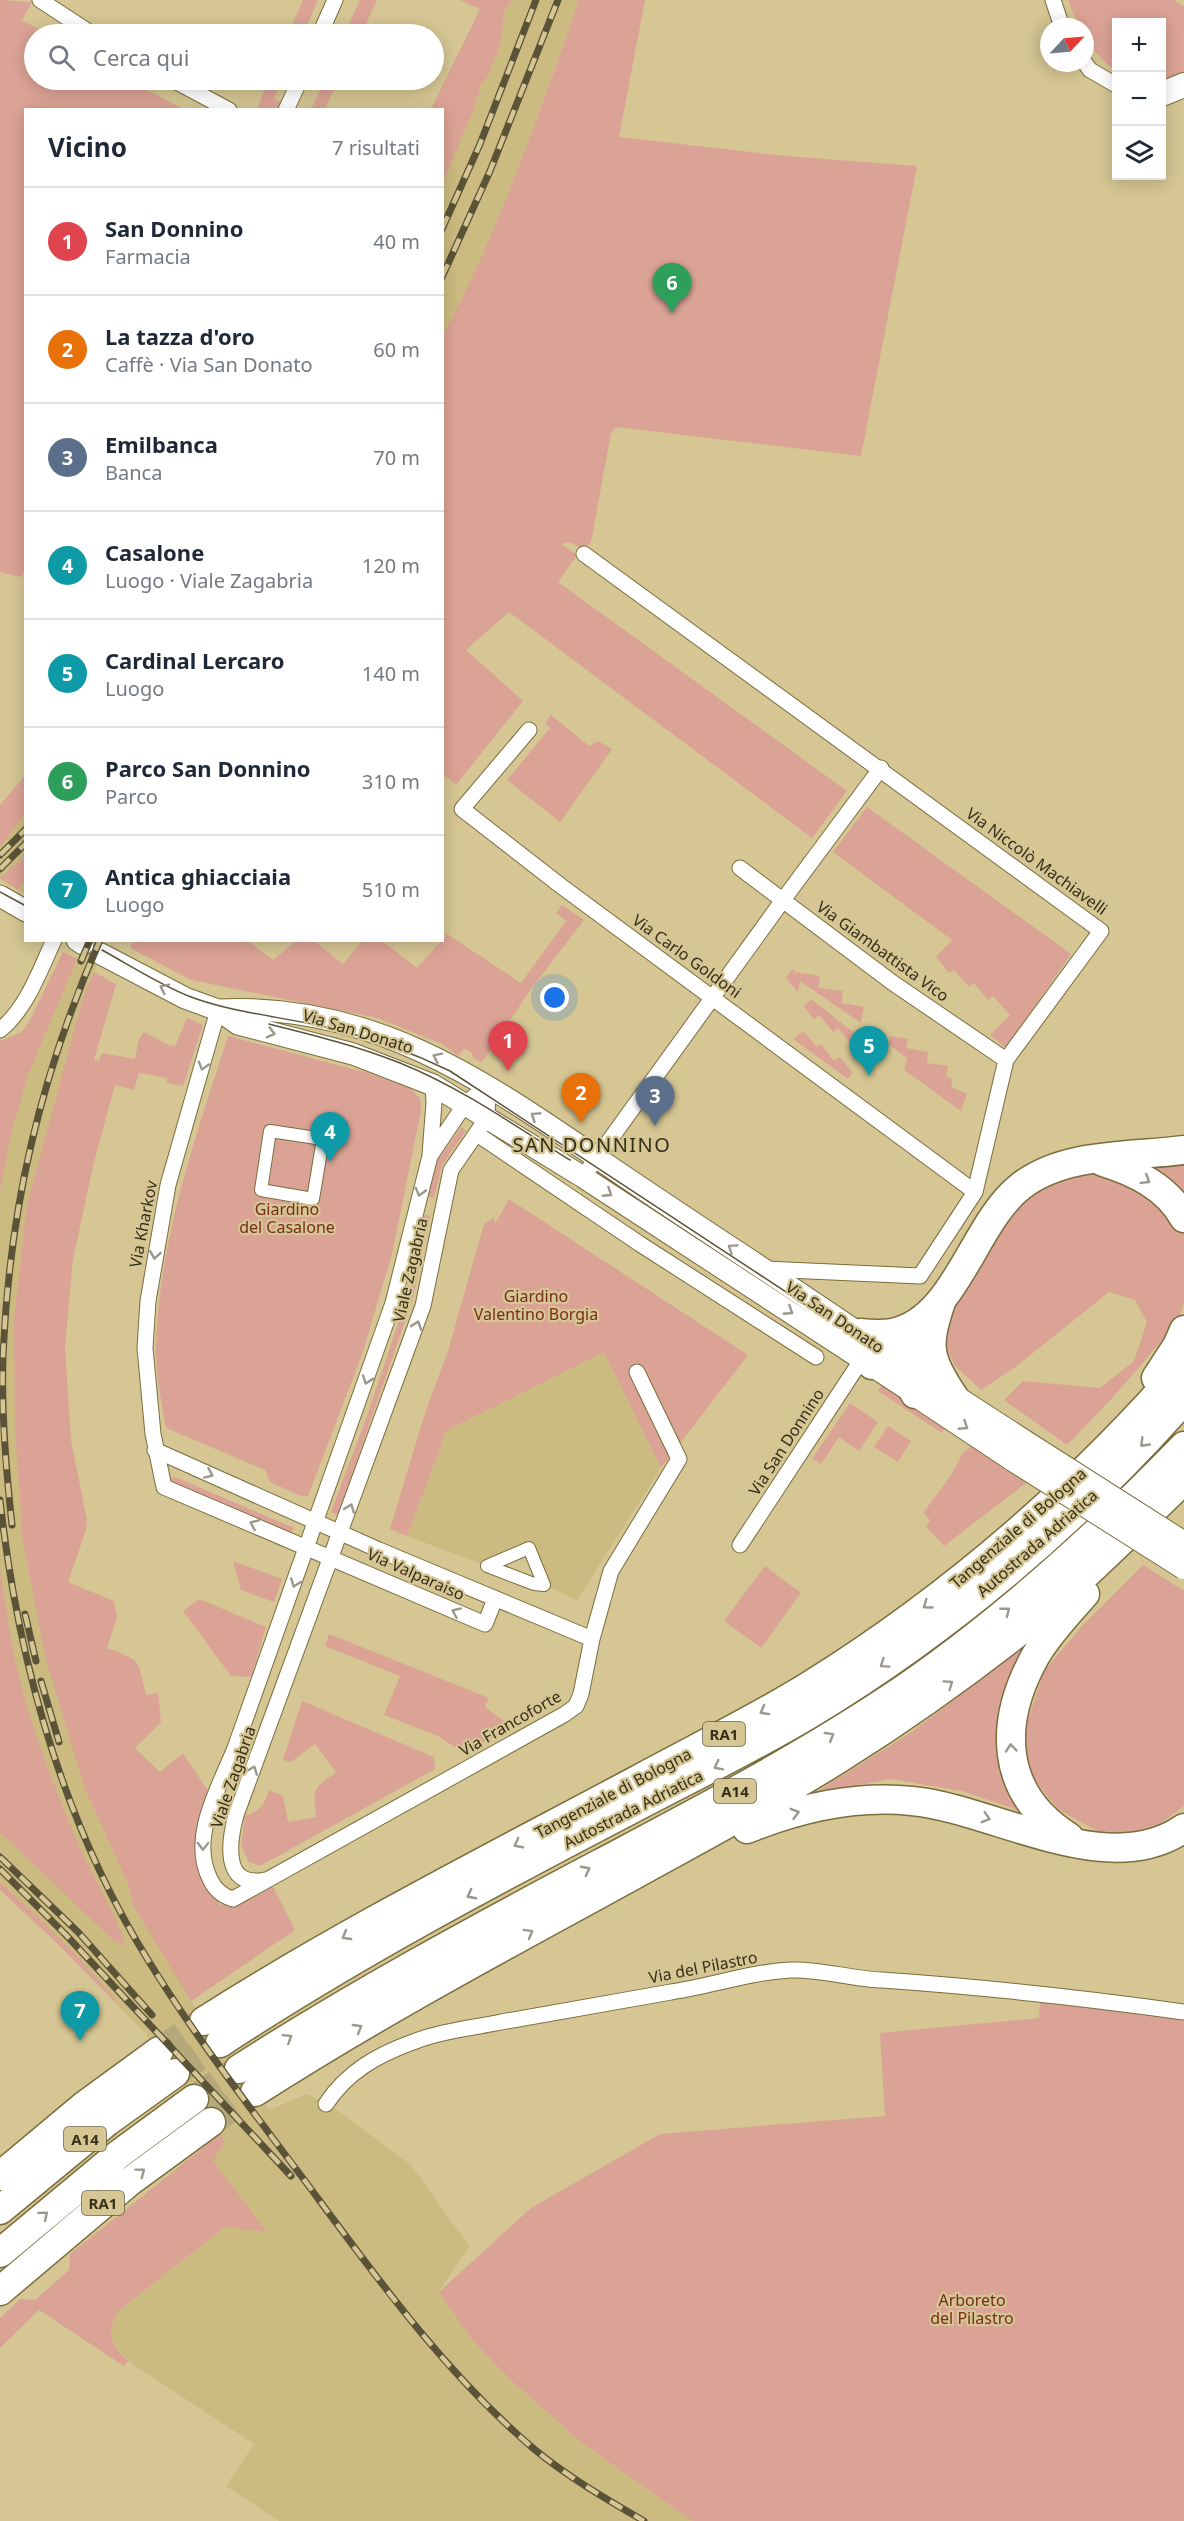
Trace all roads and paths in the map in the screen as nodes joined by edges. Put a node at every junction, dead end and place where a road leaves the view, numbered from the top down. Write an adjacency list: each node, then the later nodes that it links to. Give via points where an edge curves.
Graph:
1 (40, 0): 5 (street)
2 (335, 0): 6 (street)
3 (1053, 0): 4 (street)
4 (1059, 18)
5 (77, 24)
6 (324, 24)
7 (1093, 72): 8 (street)
8 (1112, 83)
9 (1184, 85): 12 (main road)
10 (192, 90): 15 (street)
11 (295, 90): 16 (street)
12 (1166, 92)
13 (1166, 94): 14 (main road)
14 (1184, 96)
15 (225, 108)
16 (287, 108)
17 (584, 554): 19 (street, Via Niccolò Machiavelli)
18 (529, 730): 26 (street, Via Carlo Goldoni, via 462,809)
19 (881, 768): 22 (street); 29 (street, Via Niccolò Machiavelli, via 1101,931)
20 (740, 868): 22 (street, Via Giambattista Vico)
21 (0, 896): 23 (main road)
22 (783, 900): 26 (street); 29 (street, Via Giambattista Vico)
23 (24, 910)
24 (53, 942): 28 (street, via 21,1007)
25 (87, 946): 27 (main road, Via San Donato, one-way to 25, via 185,998)
26 (713, 998): 37 (street); 40 (street, Via Carlo Goldoni)
27 (218, 1010): 30 (main road, Via San Donato, one-way to 30, via 238,1024 353,1054); 31 (main road, Via San Donato, one-way to 27, via 422,1050 354,1026 297,1012); 54 (street, Via Kharkov, one-way to 54, via 168,1185 148,1301 145,1348)
28 (0, 1030)
29 (1006, 1060): 40 (street, Via Niccolò Machiavelli)
30 (433, 1085): 32 (main road, Via San Donato); 36 (street, Viale Zagabria)
31 (488, 1085): 32 (street); 33 (street); 37 (main road, Via San Donato, one-way to 31)
32 (465, 1104): 33 (main road, Via San Donato); 36 (street, Viale Zagabria)
33 (482, 1126): 39 (main road, Via San Donato); 46 (street, Via San Donato, via 640,1244); 59 (street, Viale Zagabria, one-way to 33, via 423,1306 451,1170)
34 (323, 1139): 34 (street, via 270,1131 261,1190 313,1199)
35 (1184, 1150): 38 (highway)
36 (430, 1156): 58 (street, Viale Zagabria, one-way to 58, via 393,1304)
37 (597, 1158): 39 (street); 42 (main road, Via San Donato, one-way to 37)
38 (1095, 1160): 41 (highway, one-way to 41, via 1144,1178 1168,1196); 43 (highway, via 1054,1168 1014,1192)
39 (583, 1177): 45 (main road, Via San Donato, one-way to 45)
40 (975, 1192): 42 (street, Via Niccolò Machiavelli, via 920,1276)
41 (1184, 1218)
42 (761, 1268): 45 (main road, Via San Donato)
43 (925, 1326): 45 (highway, via 891,1333); 47 (highway, via 922,1350); 51 (highway, via 933,1361)
44 (1184, 1330): 57 (highway, via 1154,1381)
45 (865, 1352): 47 (highway); 50 (main road, Via San Donato); 61 (street, Via San Donnino)
46 (816, 1357)
47 (902, 1363): 50 (highway); 51 (main road, Via San Donato)
48 (1184, 1365): 57 (highway, Tangenziale di Bologna / RA1, via 1100,1456)
49 (637, 1372): 66 (street, Via Francoforte, via 679,1460 611,1571)
50 (915, 1394): 55 (main road, Via San Donato, one-way to 55)
51 (954, 1397): 55 (main road, Via San Donato)
52 (1184, 1400): 72 (highway, Autostrada Adriatica / A14, one-way to 72, via 1072,1516 927,1635 810,1714 386,1941 284,2001)
53 (1184, 1446): 74 (highway, Autostrada Adriatica / A14, one-way to 53, via 411,1964 746,1785 890,1698 1022,1599 1126,1505)
54 (155, 1450): 58 (street, one-way to 58); 62 (street, Via Kharkov, one-way to 54, via 164,1487)
55 (1019, 1450): 60 (main road, Via San Donato, bridge); 64 (main road, Via San Donato, bridge)
56 (1184, 1481): 68 (highway, one-way to 56, via 1041,1815 1019,1782 1010,1746 1016,1703 1025,1677 1048,1638); 70 (highway, one-way to 56, via 823,1768 961,1676 1084,1576)
57 (1037, 1514): 72 (highway, Tangenziale di Bologna / RA1, one-way to 72, via 951,1587 806,1688 386,1913)
58 (317, 1522): 59 (street, Via Valparaiso); 62 (street, Viale Zagabria)
59 (341, 1533): 63 (street, Viale Zagabria); 65 (street, Via Valparaiso)
60 (1184, 1544)
61 (740, 1545)
62 (307, 1547): 63 (street, Via Valparaiso); 69 (street, Viale Zagabria, one-way to 69, via 202,1838 207,1873 223,1896 233,1899)
63 (332, 1557): 65 (street, Via Valparaiso, one-way to 63, via 484,1624); 69 (street, Viale Zagabria, one-way to 63, via 255,1882 237,1874 230,1856 230,1837)
64 (1184, 1568)
65 (495, 1599): 66 (street, Via Valparaiso)
66 (592, 1638): 69 (street, Via Francoforte, via 576,1706)
67 (1184, 1828): 68 (highway, via 1161,1842 1139,1848 1098,1848)
68 (1078, 1843): 70 (highway, one-way to 68, via 764,1822 821,1806 862,1800 936,1805)
69 (267, 1879)
70 (623, 1881): 75 (highway, one-way to 70, via 422,1991)
71 (1184, 2012): 77 (street, Via del Pilastro, via 1064,1996 793,1970 744,1975 690,1989 414,2041 355,2071)
72 (212, 2032)
73 (161, 2061): 79 (highway, via 85,2096); 80 (highway, via 85,2105); 81 (highway, A14, via 108,2121)
74 (239, 2069)
75 (255, 2092)
76 (194, 2099): 83 (highway, A14, one-way to 76, via 110,2160)
77 (326, 2104)
78 (211, 2122): 82 (highway, RA1, one-way to 78)
79 (0, 2156)
80 (0, 2176)
81 (0, 2210)
82 (91, 2213): 84 (highway, RA1); 85 (highway)
83 (0, 2253)
84 (0, 2291)
85 (0, 2303)

